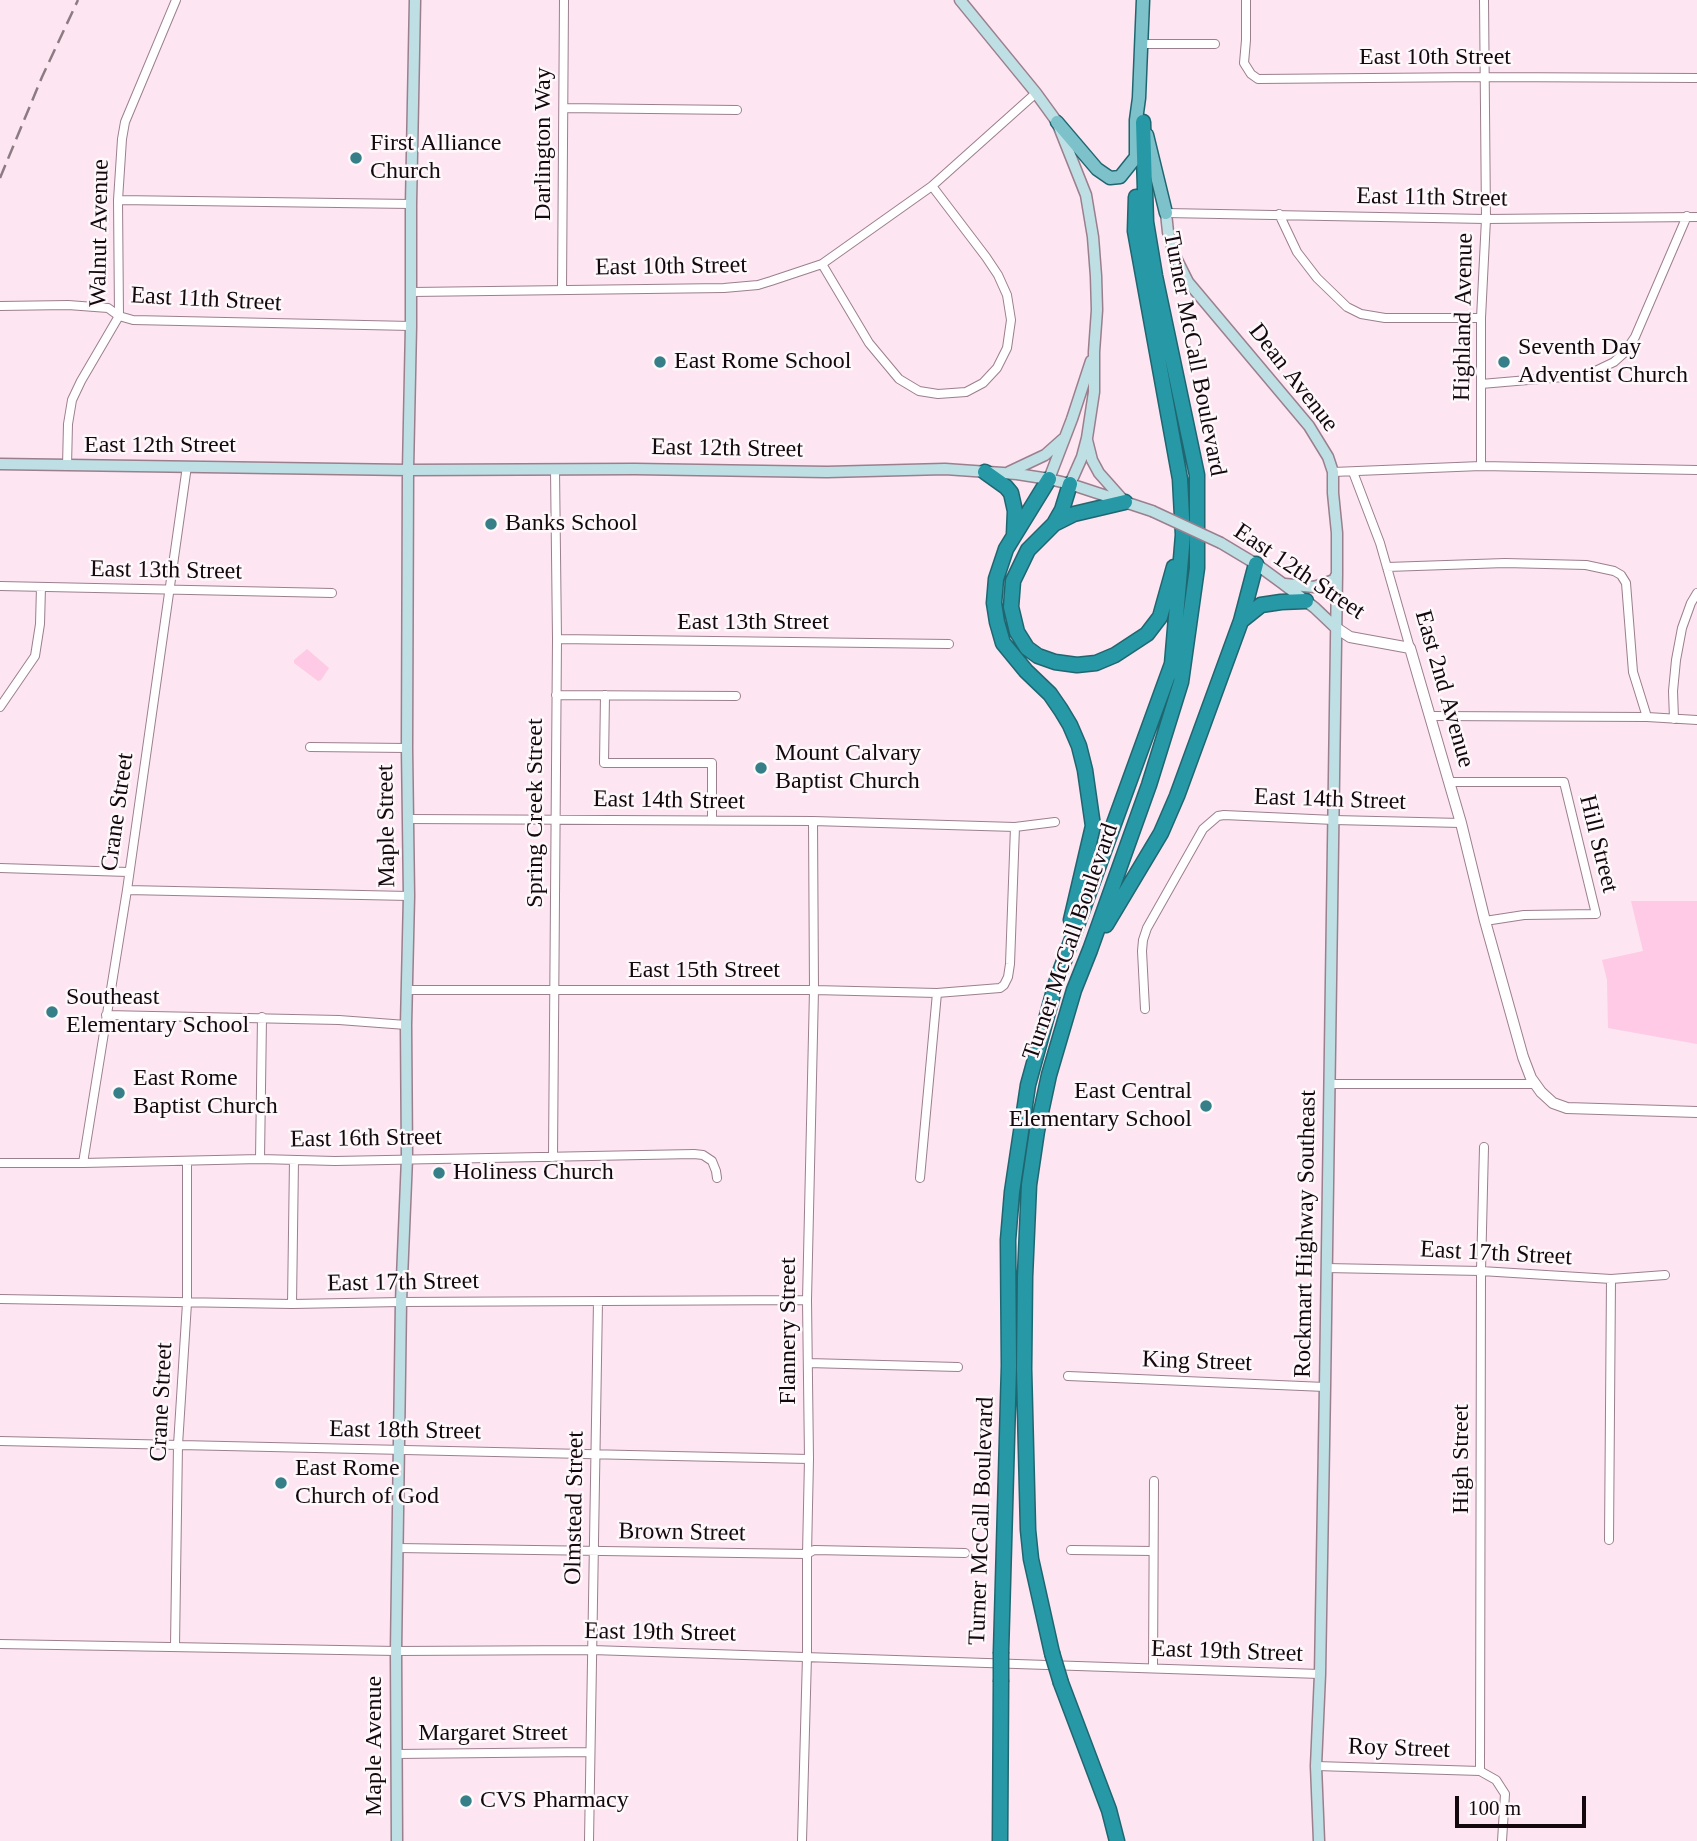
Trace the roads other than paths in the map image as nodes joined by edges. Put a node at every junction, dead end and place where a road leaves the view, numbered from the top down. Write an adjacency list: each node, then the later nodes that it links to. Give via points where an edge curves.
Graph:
1 (176, 0): 20 (street, Walnut Avenue, via 125,122)
2 (415, 0): 21 (main road, Maple Street)
3 (564, 0): 14 (street, Darlington Way)
4 (960, 0): 12 (main road)
5 (1143, 0): 8 (main road, Turner McCall Boulevard)
6 (1246, 0): 10 (street, East 10th Street, via 1244,63 1258,79)
7 (1484, 0): 10 (street, Highland Avenue)
8 (1142, 44): 9 (street); 13 (main road, Turner McCall Boulevard)
9 (1215, 44)
10 (1483, 77): 11 (street, East 10th Street); 26 (street, Highland Avenue)
11 (1697, 78)
12 (1036, 93): 16 (main road); 19 (street, East 10th Street)
13 (1139, 98): 17 (main road, Turner McCall Boulevard); 18 (main road, Turner McCall Boulevard)
14 (564, 108): 15 (street); 28 (street, Darlington Way)
15 (737, 110)
16 (1057, 122): 18 (main road, via 1110,178 1120,177); 34 (main road, via 1086,195 1093,237)
17 (1143, 122): 22 (main road); 94 (highway, Turner McCall Boulevard, via 1146,222 1197,475 1197,568 1181,682)
18 (1136, 157): 53 (highway, Turner McCall Boulevard, via 1135,231 1180,479)
19 (932, 186): 27 (street, East 10th Street); 27 (street, via 986,257 1007,295 1012,320 1007,348 983,383 966,392 938,394 919,391 899,379 869,343)
20 (118, 200): 21 (street); 31 (street, Walnut Avenue)
21 (411, 204): 29 (main road, Maple Street)
22 (1166, 213): 23 (street, East 11th Street); 46 (main road, Dean Avenue, via 1171,243 1188,282 1309,426)
23 (1279, 214): 26 (street, East 11th Street); 32 (street, via 1297,251 1347,307 1385,318)
24 (1687, 216): 25 (street, East 11th Street); 26 (street, East 11th Street); 35 (street, via 1624,354 1587,375)
25 (1697, 217)
26 (1486, 219): 32 (street, Highland Avenue)
27 (822, 264): 28 (street, East 10th Street, via 758,285)
28 (562, 289): 29 (street, East 10th Street)
29 (412, 292): 33 (main road, Maple Street)
30 (0, 306): 31 (street, East 11th Street, via 108,308)
31 (119, 316): 33 (street, East 11th Street); 39 (street, Walnut Avenue, via 72,400)
32 (1481, 318): 35 (street, Highland Avenue)
33 (411, 327): 43 (main road, Maple Street)
34 (1094, 352): 36 (main road); 37 (main road)
35 (1481, 384): 41 (street, Highland Avenue)
36 (1065, 437): 48 (main road, via 1045,455); 49 (main road)
37 (1087, 438): 50 (main road); 51 (main road, via 1098,473)
38 (0, 464): 39 (main road, East 12th Street)
39 (67, 466): 40 (main road, East 12th Street)
40 (187, 466): 43 (main road, East 12th Street); 61 (street, Crane Street)
41 (1481, 466): 44 (street); 47 (street)
42 (555, 469): 43 (main road, East 12th Street); 45 (main road, East 12th Street); 67 (street, Spring Creek Street)
43 (408, 470): 79 (main road, Maple Street)
44 (1697, 470)
45 (985, 472): 48 (main road, East 12th Street); 54 (highway, via 1011,494)
46 (1333, 472): 47 (street); 57 (main road, Dean Avenue)
47 (1353, 472): 56 (street, East 2nd Avenue)
48 (1007, 473): 49 (main road, East 12th Street)
49 (1049, 480): 50 (main road, East 12th Street); 54 (highway)
50 (1070, 484): 51 (main road, East 12th Street); 52 (highway)
51 (1125, 502): 52 (highway, via 1074,514); 55 (main road, East 12th Street, bridge, via 1221,543)
52 (1054, 524): 53 (highway, via 1028,550 1013,581 1011,607 1027,648 1055,662 1077,665 1115,655 1147,634 1160,617)
53 (1183, 535): 95 (highway, Turner McCall Boulevard, via 1172,664)
54 (1013, 538): 95 (highway, via 996,579 999,632 1070,725 1085,770 1093,826)
55 (1256, 565): 58 (main road, East 12th Street); 65 (highway)
56 (1387, 567): 69 (street, East 2nd Avenue); 75 (street, via 1586,565 1621,575 1626,583 1633,672)
57 (1336, 574): 58 (main road, via 1334,580 1314,587); 66 (main road, Dean Avenue)
58 (1282, 583): 64 (main road, East 12th Street)
59 (0, 586): 60 (street, East 13th Street)
60 (41, 587): 61 (street, East 13th Street); 73 (street, via 35,656)
61 (170, 591): 62 (street, East 13th Street); 90 (street, Crane Street)
62 (332, 593)
63 (1697, 593): 76 (street, via 1678,649)
64 (1306, 601): 65 (highway, via 1261,606); 66 (main road, East 12th Street)
65 (1241, 621): 94 (highway, via 1161,833)
66 (1335, 627): 69 (street, East 12th Street, via 1350,636); 83 (main road, Rockmart Highway Southeast)
67 (556, 639): 68 (street, East 13th Street); 70 (street, Spring Creek Street)
68 (949, 644)
69 (1410, 648): 74 (street, East 2nd Avenue)
70 (556, 695): 71 (street); 82 (street, Spring Creek Street)
71 (605, 695): 72 (street); 84 (street, via 604,763 712,763)
72 (736, 696)
73 (0, 707)
74 (1430, 716): 75 (street); 80 (street, East 2nd Avenue)
75 (1647, 717): 76 (street)
76 (1674, 719): 77 (street)
77 (1697, 720)
78 (310, 747): 79 (street)
79 (407, 748): 81 (main road, Maple Street)
80 (1449, 782): 87 (street, East 2nd Avenue); 93 (street, Hill Street, via 1563,782 1596,914 1524,915)
81 (408, 819): 82 (street, East 14th Street); 92 (main road, Maple Street)
82 (555, 819): 84 (street, East 14th Street); 97 (street, Spring Creek Street)
83 (1334, 820): 87 (street, East 14th Street); 100 (street, East 14th Street, via 1224,815 1212,820 1147,928 1142,951); 104 (main road, Rockmart Highway Southeast)
84 (712, 821): 85 (street, East 14th Street)
85 (813, 821): 88 (street, East 14th Street); 98 (street, Flannery Street)
86 (1055, 822): 88 (street, East 14th Street)
87 (1461, 823): 93 (street, East 2nd Avenue)
88 (1016, 827): 99 (street, East 15th Street, via 1008,977 1000,988)
89 (0, 869): 90 (street)
90 (128, 872): 91 (street, Crane Street)
91 (127, 890): 92 (street); 101 (street, Crane Street)
92 (409, 896): 96 (main road, Maple Street)
93 (1485, 921): 105 (street, East 2nd Avenue, via 1523,1057)
94 (1090, 950): 155 (highway, Turner McCall Boulevard, bridge, via 1049,1076 1029,1185 1024,1369 1027,1530 1052,1653)
95 (1056, 983): 159 (highway, Turner McCall Boulevard, bridge, via 1028,1085 1008,1240)
96 (408, 990): 97 (street, East 15th Street); 103 (main road, Maple Street)
97 (554, 990): 98 (street, East 15th Street); 108 (street, Spring Creek Street)
98 (814, 990): 99 (street, East 15th Street); 122 (street, Flannery Street)
99 (937, 993): 116 (street)
100 (1145, 1009)
101 (107, 1015): 102 (street); 114 (street, Crane Street)
102 (262, 1017): 103 (street); 110 (street)
103 (406, 1025): 109 (main road, Maple Street)
104 (1329, 1084): 105 (street); 117 (main road, Rockmart Highway Southeast)
105 (1535, 1084): 106 (street, via 1553,1102 1567,1108)
106 (1697, 1112)
107 (1484, 1147): 118 (street, High Street)
108 (553, 1157): 109 (street, East 16th Street); 115 (street, East 16th Street, via 703,1155 712,1161)
109 (407, 1158): 111 (street, East 16th Street); 124 (main road, Maple Street)
110 (260, 1159): 111 (street, East 16th Street); 112 (street, East 16th Street)
111 (294, 1160): 126 (street)
112 (187, 1161): 114 (street, East 16th Street); 125 (street, Crane Street)
113 (0, 1163): 114 (street, East 16th Street)
114 (83, 1163)
115 (717, 1178)
116 (920, 1178)
117 (1326, 1268): 118 (street, East 17th Street); 130 (main road, Rockmart Highway Southeast)
118 (1481, 1271): 120 (street, East 17th Street); 154 (street, High Street)
119 (1665, 1275): 120 (street, East 17th Street)
120 (1611, 1279): 137 (street)
121 (0, 1299): 125 (street, East 17th Street)
122 (807, 1300): 123 (street, East 17th Street); 127 (street, Flannery Street)
123 (598, 1301): 124 (street, East 17th Street); 134 (street, Olmstead Street)
124 (401, 1302): 126 (street, East 17th Street); 133 (main road, Maple Street)
125 (187, 1303): 126 (street, East 17th Street); 132 (street, Crane Street)
126 (292, 1304)
127 (808, 1363): 128 (street); 135 (street, Flannery Street)
128 (958, 1367)
129 (1068, 1376): 130 (street, King Street)
130 (1325, 1387): 150 (main road, Rockmart Highway Southeast)
131 (0, 1441): 132 (street, East 18th Street)
132 (178, 1445): 133 (street, East 18th Street); 145 (street, Crane Street)
133 (399, 1450): 134 (street, East 18th Street); 138 (main road, Maple Street)
134 (595, 1454): 135 (street, East 18th Street); 141 (street, Olmstead Street)
135 (808, 1459): 143 (street, Flannery Street)
136 (1154, 1481): 140 (street)
137 (1609, 1540)
138 (398, 1548): 141 (street, Brown Street); 147 (main road, Maple Street)
139 (1071, 1550): 140 (street)
140 (1153, 1551): 149 (street)
141 (594, 1552): 143 (street, Brown Street); 146 (street, Olmstead Street)
142 (965, 1553): 143 (street, Brown Street, via 814,1550)
143 (807, 1554): 148 (street, Flannery Street)
144 (0, 1644): 145 (street, East 19th Street)
145 (175, 1646): 147 (street, East 19th Street)
146 (592, 1650): 147 (street, East 19th Street); 148 (street, East 19th Street); 151 (street, Olmstead Street)
147 (396, 1651): 152 (main road, Maple Avenue)
148 (807, 1656): 149 (street, East 19th Street); 158 (street, Flannery Street)
149 (1153, 1668): 150 (street, East 19th Street)
150 (1320, 1674): 153 (main road, Rockmart Highway Southeast)
151 (590, 1752): 152 (street, Margaret Street); 157 (street, Olmstead Street)
152 (396, 1754): 156 (main road, Maple Avenue)
153 (1316, 1766): 154 (street, Roy Street); 162 (main road, Rockmart Highway Southeast)
154 (1480, 1771): 163 (street, via 1496,1780 1505,1794)
155 (1110, 1810): 160 (highway, Turner McCall Boulevard); 161 (highway)
156 (397, 1841)
157 (589, 1841)
158 (802, 1841)
159 (1003, 1841)
160 (1117, 1841)
161 (1126, 1841)
162 (1319, 1841)
163 (1502, 1841)

